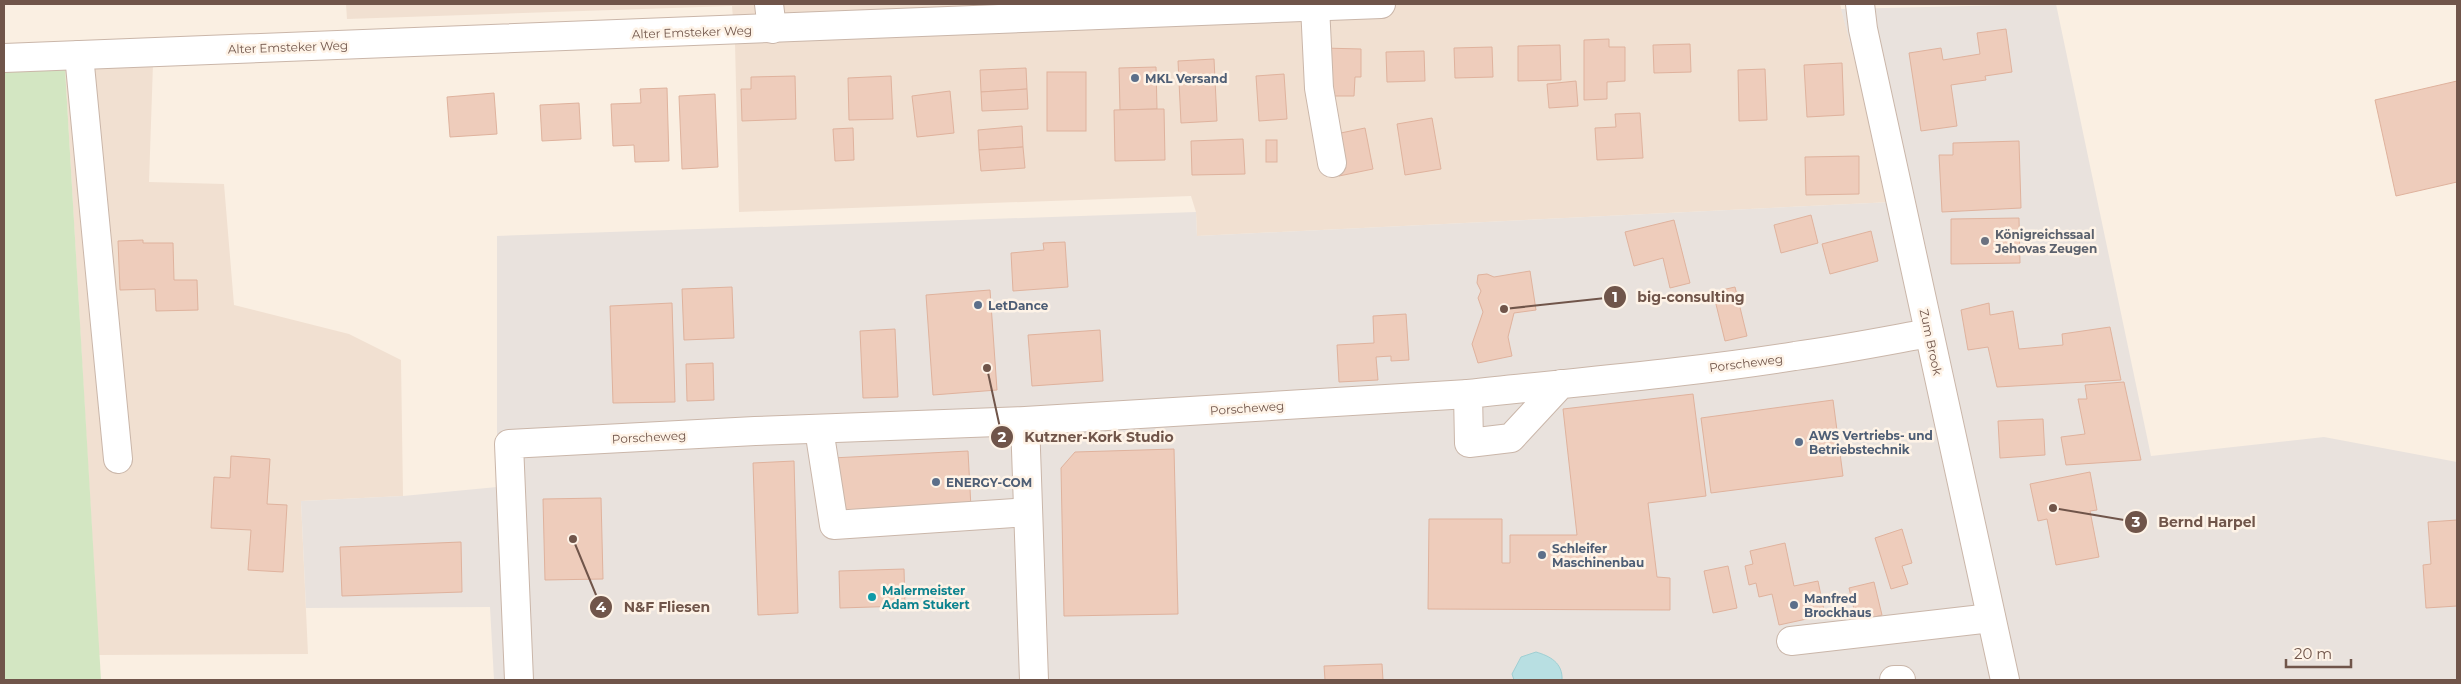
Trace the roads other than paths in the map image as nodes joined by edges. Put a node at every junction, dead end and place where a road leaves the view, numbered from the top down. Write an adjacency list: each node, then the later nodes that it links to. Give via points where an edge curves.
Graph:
1 (1381, 4): 3 (street, Alter Emsteker Weg)
2 (1860, 4): 9 (street, Zum Brook)
3 (1315, 6): 4 (street, Alter Emsteker Weg); 8 (street, via 1319,88)
4 (1181, 7): 5 (street, Alter Emsteker Weg)
5 (771, 16): 6 (street, Alter Emsteker Weg)
6 (79, 55): 7 (street, Alter Emsteker Weg); 14 (street)
7 (4, 58)
8 (1332, 163)
9 (1929, 333): 10 (street, Porscheweg, via 1796,356); 16 (street, Zum Brook)
10 (1561, 384): 11 (street, Porscheweg); 11 (street, via 1511,438 1470,443)
11 (1468, 394): 12 (street, Porscheweg)
12 (1025, 421): 13 (street, Porscheweg); 15 (street)
13 (819, 429): 15 (street, via 834,525); 18 (street, Porscheweg, via 509,444)
14 (118, 459)
15 (1028, 512): 19 (street)
16 (1991, 618): 17 (street); 22 (street, Zum Brook)
17 (1791, 641)
18 (519, 680)
19 (1034, 680)
20 (1894, 680): 21 (street)
21 (1901, 680)
22 (2005, 680)

